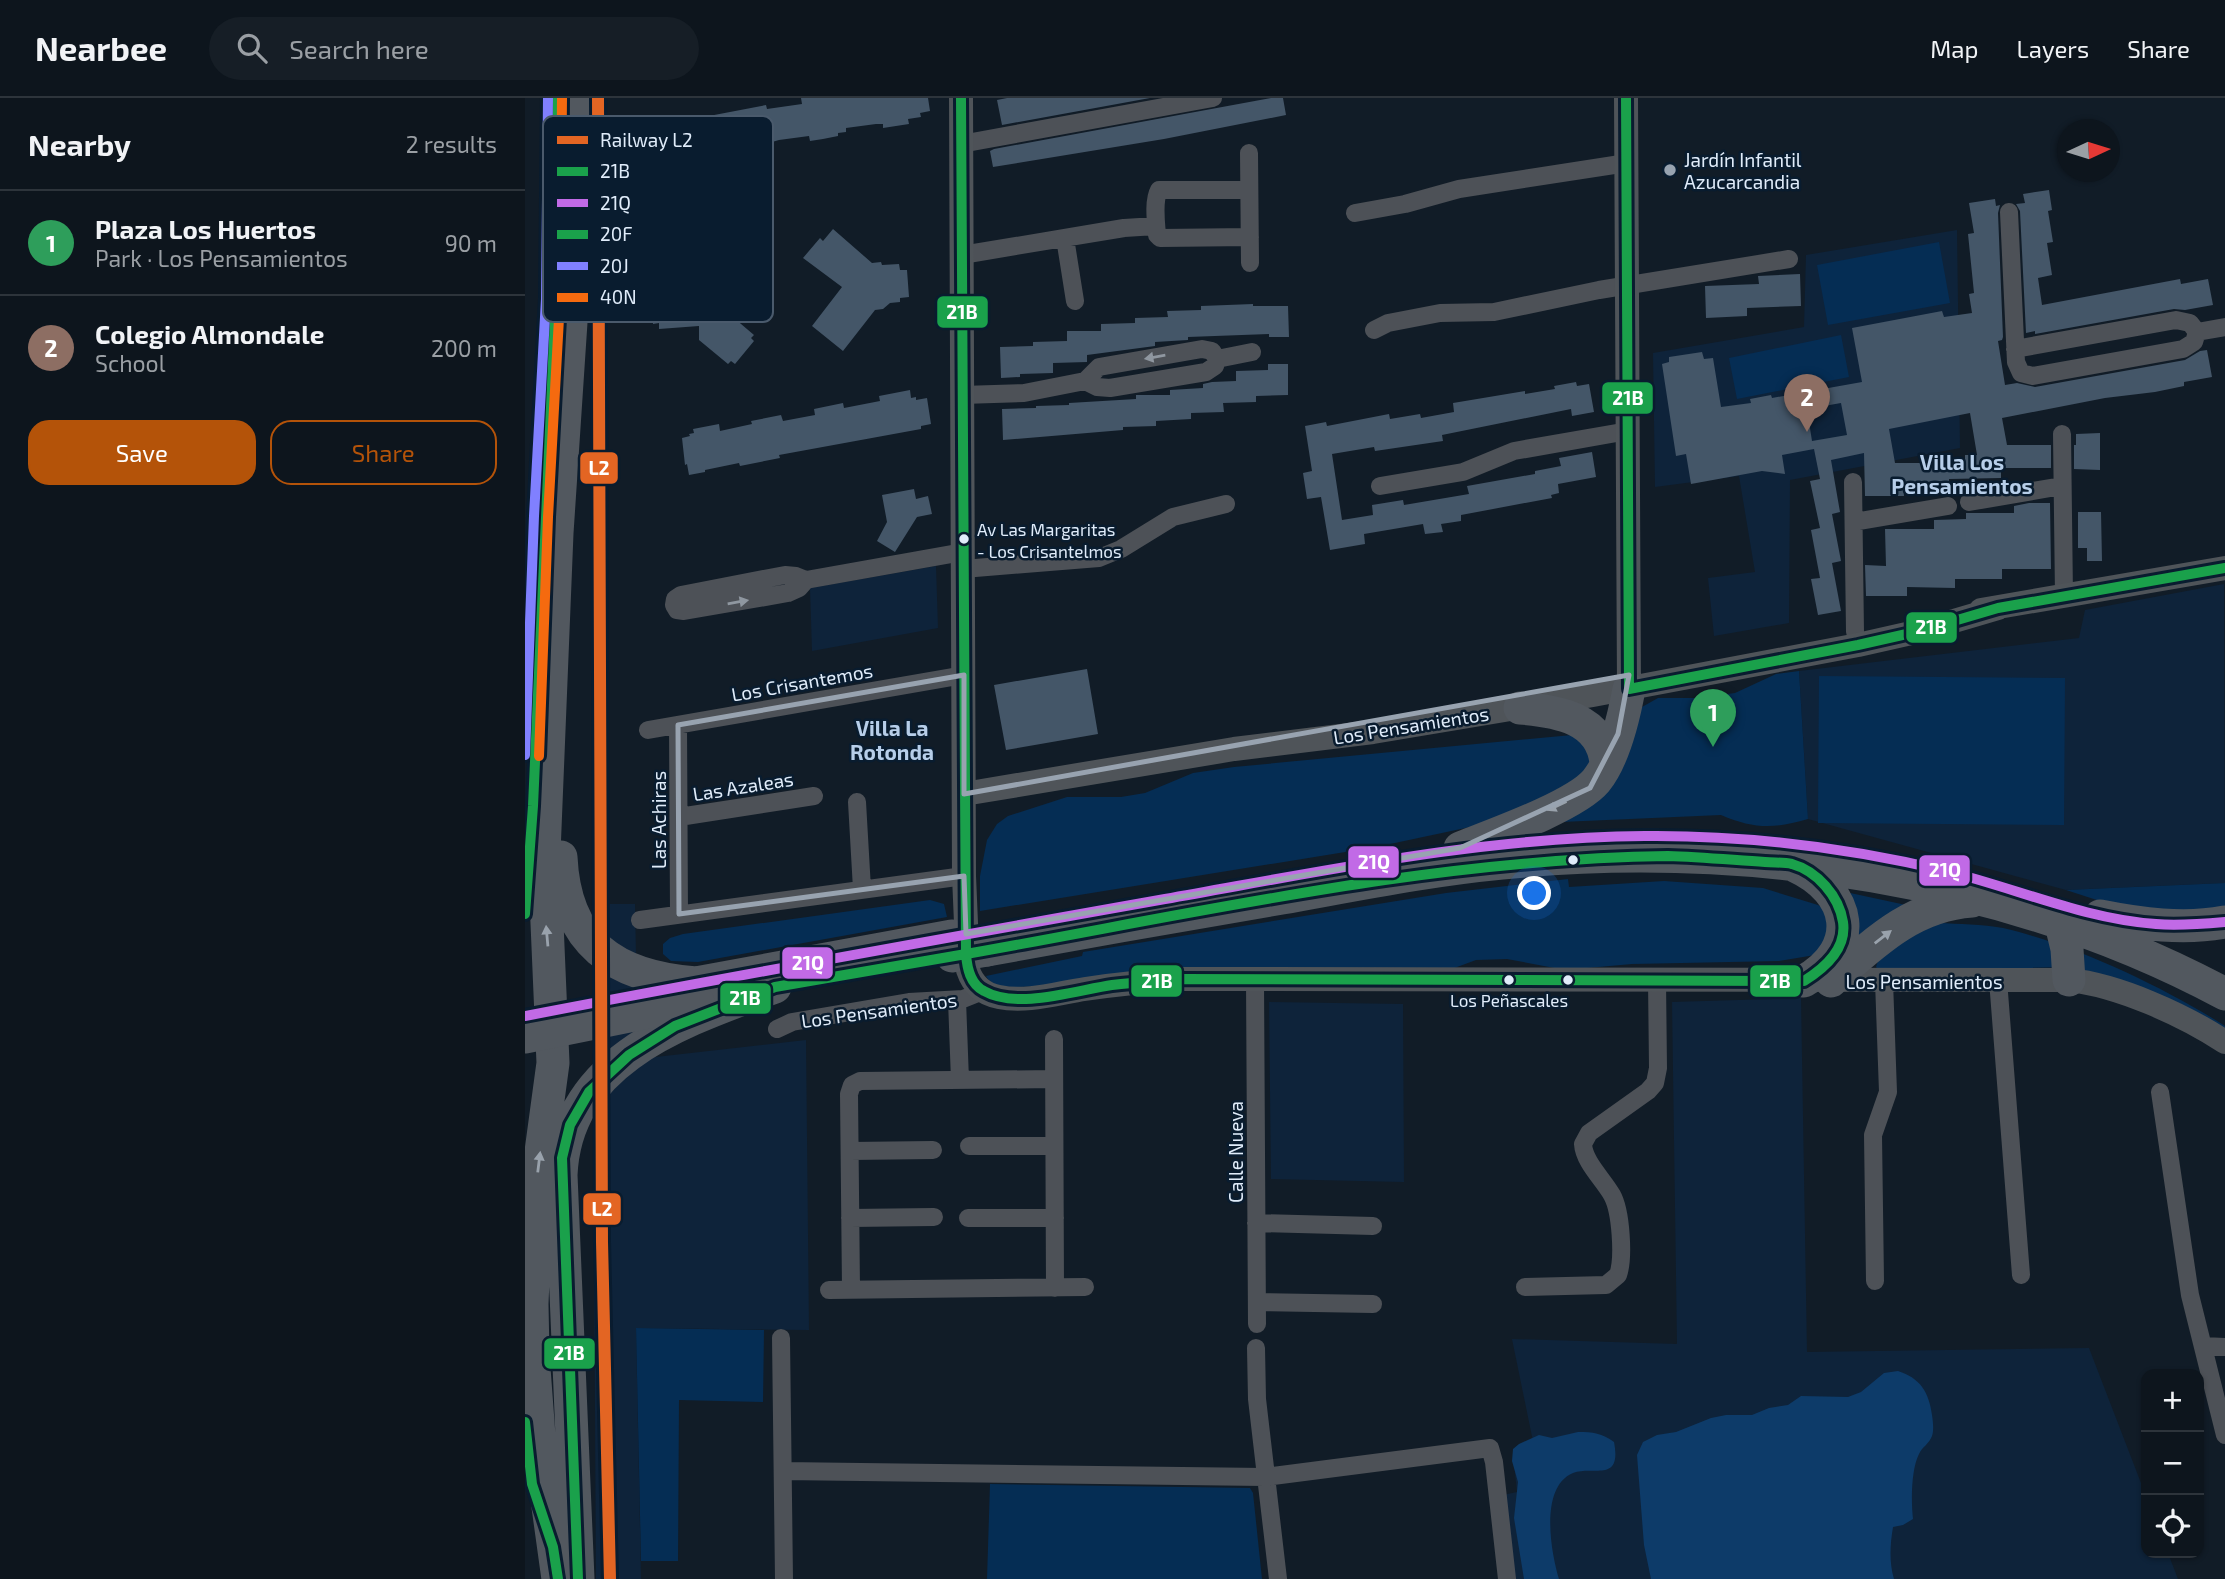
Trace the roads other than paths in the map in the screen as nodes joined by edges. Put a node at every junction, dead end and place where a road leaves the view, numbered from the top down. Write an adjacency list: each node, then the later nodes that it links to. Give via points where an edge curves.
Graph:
1 (574, 98): 5 (highway)
2 (961, 98): 6 (main road)
3 (1213, 98): 6 (street)
4 (1626, 98): 8 (main road)
5 (574, 116)
6 (961, 144): 15 (main road)
7 (1249, 153): 9 (street)
8 (1627, 163): 11 (street, via 1459,189); 18 (main road)
9 (1249, 190): 12 (street, via 1160,190); 13 (street)
10 (2009, 212): 25 (street)
11 (1355, 213)
12 (1156, 226): 13 (street, via 1160,238); 14 (street)
13 (1250, 237): 17 (street)
14 (1066, 238): 15 (street); 19 (street)
15 (962, 255): 27 (main road)
16 (1789, 259): 18 (street)
17 (1250, 263)
18 (1627, 287): 23 (street, via 1494,312 1440,313); 28 (main road)
19 (1075, 301)
20 (572, 322): 112 (highway, one-way to 20, via 540,1448 532,1304 537,1181 554,1063 544,853 559,493)
21 (577, 322): 75 (highway, via 577,491 563,885 572,914 588,939 611,960)
22 (2225, 327): 24 (street)
23 (1374, 330)
24 (2197, 332): 25 (street, via 2190,323 2176,320); 25 (street, via 2194,342 2183,349 2033,376 2017,369)
25 (2015, 349)
26 (1252, 352): 27 (street, via 1217,359 1212,351 1202,349 1099,368 1085,381 1024,393)
27 (963, 395): 37 (main road)
28 (1628, 431): 31 (street, via 1525,449 1462,471); 44 (main road)
29 (2062, 434): 32 (street)
30 (1853, 482): 36 (street)
31 (1380, 486)
32 (2062, 486): 33 (street); 40 (street)
33 (1969, 502)
34 (1226, 504): 37 (street, via 1173,517 1099,558)
35 (1948, 506): 36 (street)
36 (1854, 522): 42 (street)
37 (963, 560): 39 (street); 43 (main road)
38 (2225, 568): 40 (main road, Los Pensamientos)
39 (806, 580): 39 (street, one-way to 39, via 785,575 681,595 674,605 684,611 788,593)
40 (2064, 596): 41 (main road, Los Pensamientos)
41 (1998, 608): 42 (main road, Los Pensamientos); 44 (main road, Los Pensamientos, via 1858,645)
42 (1855, 632): 44 (main road, Los Pensamientos)
43 (964, 675): 46 (street, Los Crisantemos); 50 (main road)
44 (1629, 682): 45 (main road, Los Pensamientos); 48 (main road, Los Pensamientos, via 1286,735); 49 (highway, via 1618,734)
45 (1520, 708): 48 (main road, Los Pensamientos); 49 (highway, via 1560,714 1586,725 1599,739)
46 (678, 725): 47 (street, Los Crisantemos); 53 (street, Las Achiras)
47 (648, 730)
48 (1234, 749): 50 (main road, Los Pensamientos)
49 (1606, 763): 54 (highway, one-way to 54, via 1598,779 1580,795)
50 (964, 794): 56 (main road)
51 (814, 796): 53 (street, Las Azaleas)
52 (857, 802): 57 (street)
53 (679, 817): 59 (street, Las Achiras)
54 (1460, 848): 60 (highway, via 1617,837 1781,843 1946,872); 64 (highway)
55 (1793, 865): 58 (highway); 64 (highway, via 1647,856 1502,863); 70 (highway, via 1824,885 1843,922 1837,951)
56 (964, 876): 57 (street); 73 (main road, via 968,970)
57 (862, 889): 59 (street)
58 (1983, 901): 63 (highway); 70 (highway, one-way to 58, via 1905,921 1944,906)
59 (679, 914): 61 (street)
60 (2100, 916): 62 (highway, via 2153,924); 66 (highway)
61 (640, 920)
62 (2225, 922)
63 (2061, 924): 69 (highway); 74 (highway, via 2150,958)
64 (987, 940): 65 (highway)
65 (952, 946): 75 (highway); 75 (highway)
66 (2225, 971)
67 (1255, 980): 68 (main road, Los Pensamientos); 73 (main road, Los Pensamientos, via 1144,981 1016,999); 93 (street, Calle Nueva)
68 (1657, 980): 70 (main road, Los Pensamientos); 98 (street, via 1655,1083 1588,1133 1583,1143 1585,1154 1616,1203 1618,1275 1606,1285)
69 (2069, 980): 72 (main road, Los Pensamientos); 81 (main road, Los Pensamientos, via 2178,1015)
70 (1818, 981): 71 (main road, Los Pensamientos)
71 (1884, 981): 72 (main road, Los Pensamientos); 96 (street, via 1888,1091 1873,1135)
72 (1999, 981): 95 (street)
73 (983, 991): 76 (street, Los Pensamientos)
74 (2225, 994)
75 (697, 1000): 77 (highway); 79 (highway, bridge); 113 (highway, via 614,1066 582,1102 565,1141 561,1175)
76 (957, 1000): 78 (street, Los Pensamientos, via 900,1004 792,1022); 83 (street)
77 (525, 1016)
78 (777, 1029)
79 (525, 1037)
80 (1054, 1039): 82 (street)
81 (2225, 1042)
82 (1054, 1079): 83 (street); 86 (street)
83 (960, 1080): 88 (street, via 856,1083 849,1094)
84 (2160, 1092): 106 (street, via 2188,1283)
85 (969, 1146): 86 (street)
86 (1054, 1146): 90 (street)
87 (933, 1150): 88 (street)
88 (850, 1151): 91 (street)
89 (934, 1217): 91 (street)
90 (1055, 1217): 92 (street); 99 (street)
91 (850, 1218): 101 (street)
92 (968, 1218)
93 (1256, 1223): 94 (street); 102 (street, Calle Nueva)
94 (1373, 1226)
95 (2021, 1275)
96 (1875, 1280)
97 (1085, 1287): 99 (street)
98 (1525, 1287)
99 (1055, 1288): 101 (street)
100 (829, 1290): 101 (street)
101 (851, 1290)
102 (1257, 1302): 103 (street); 104 (street, Calle Nueva)
103 (1373, 1304)
104 (1257, 1324)
105 (781, 1338): 110 (street)
106 (2203, 1346): 108 (street); 109 (street)
107 (1256, 1348): 111 (street)
108 (2225, 1348)
109 (2225, 1435)
110 (783, 1471): 111 (street); 114 (street)
111 (1265, 1477): 115 (street); 116 (street, via 1490,1448)
112 (558, 1579)
113 (578, 1579)
114 (784, 1579)
115 (1278, 1579)
116 (1507, 1579)

